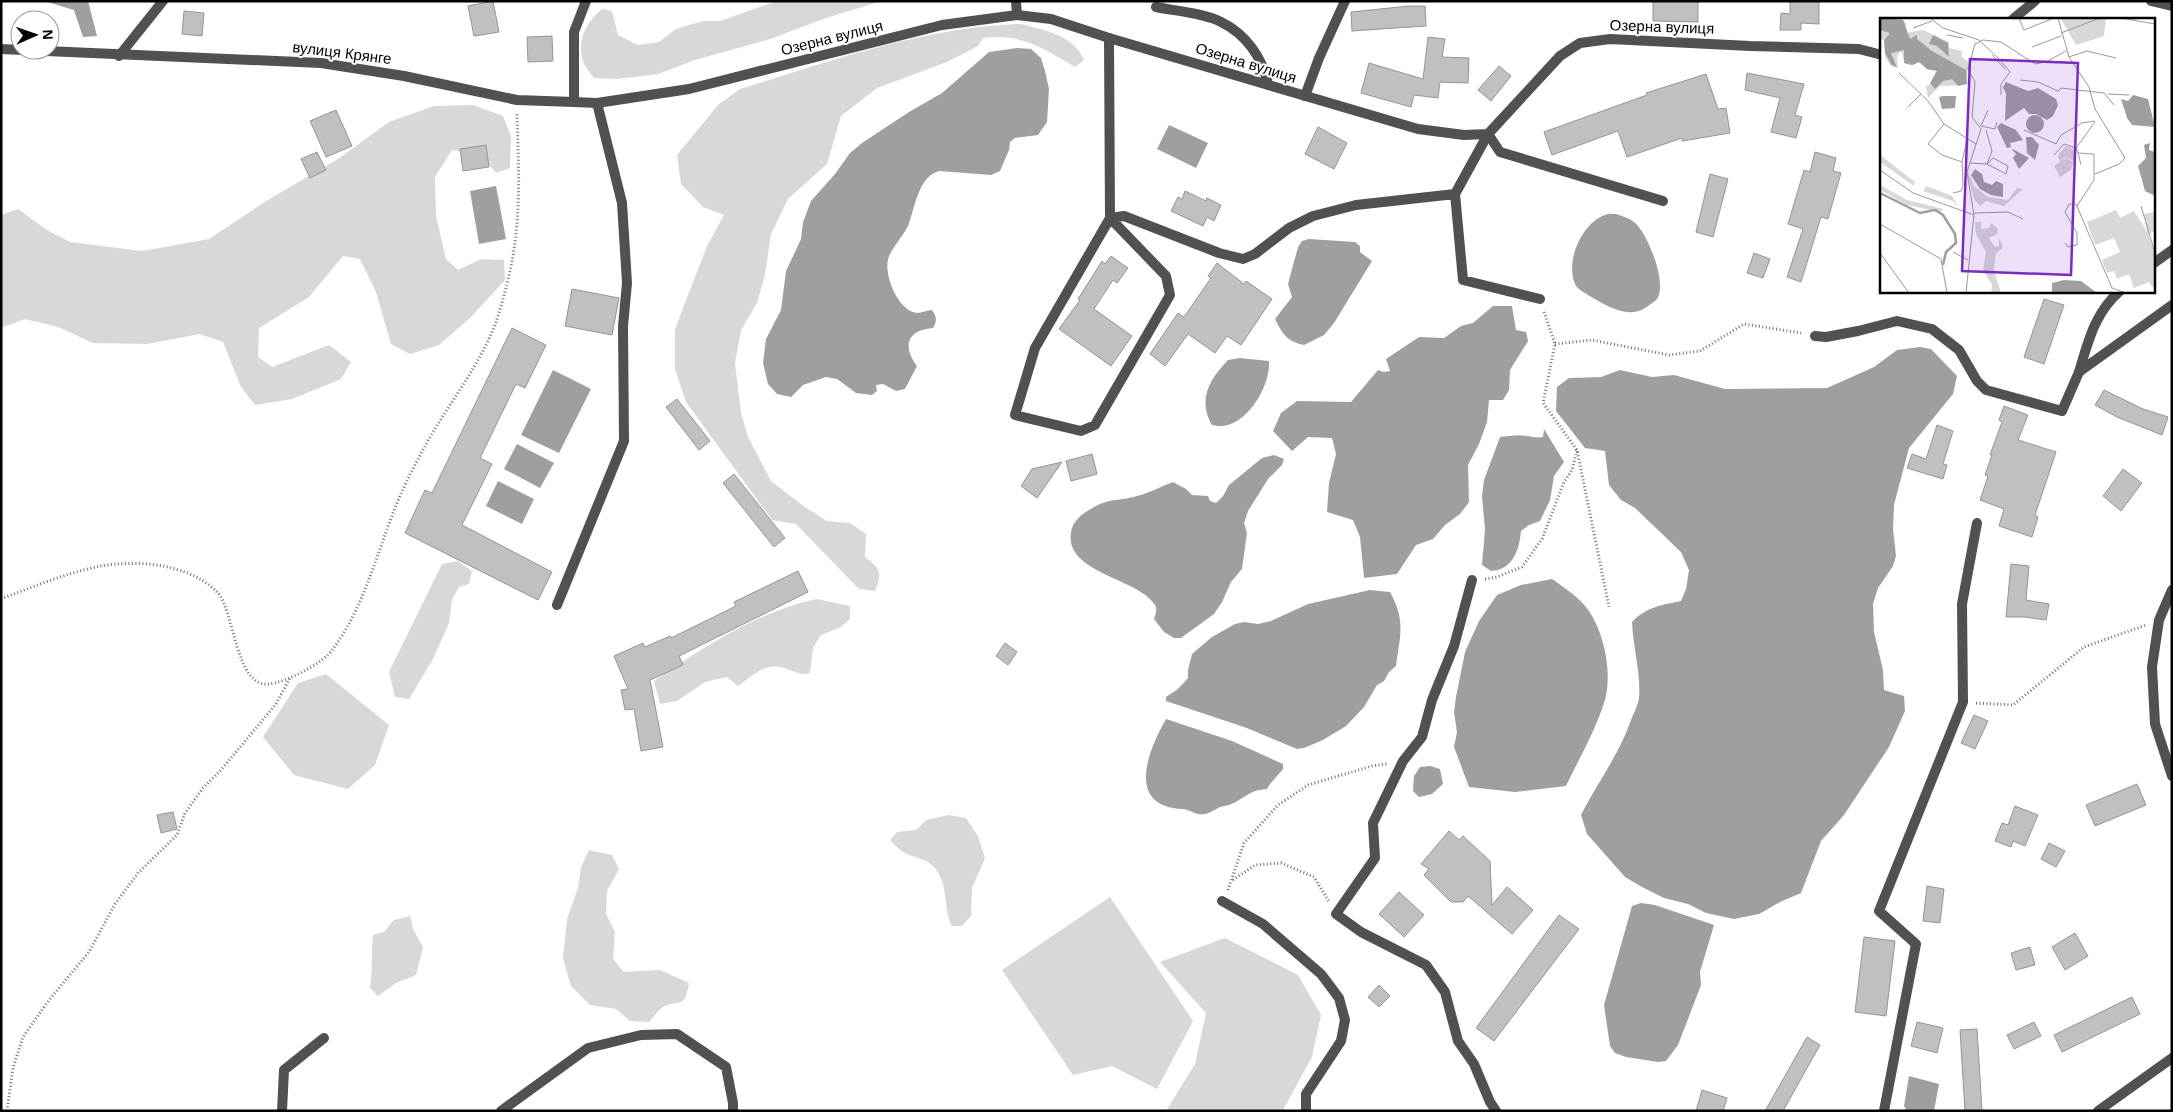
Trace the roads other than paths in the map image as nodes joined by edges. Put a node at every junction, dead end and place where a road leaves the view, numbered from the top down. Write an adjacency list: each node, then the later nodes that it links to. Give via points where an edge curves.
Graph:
1 (163, 1): 14 (street)
2 (586, 1): 17 (street, via 574,32)
3 (1016, 1): 9 (street)
4 (1344, 1): 16 (street)
5 (2035, 1): 10 (street)
6 (2152, 1): 7 (street)
7 (2172, 6)
8 (1156, 7): 15 (street, via 1219,21 1232,29 1258,56)
9 (1017, 15): 11 (street, Озерна вулиця, via 1051,18); 18 (street, Озерна вулиця, via 942,26 689,89)
10 (2014, 18)
11 (1109, 38): 15 (street, Озерна вулиця); 22 (street)
12 (1, 49): 14 (street, вулиця Крянге)
13 (1880, 54): 19 (street, Озерна вулиця, via 1859,49 1610,39 1580,44 1560,56)
14 (118, 56): 17 (street, вулиця Крянге, via 321,63 404,76 516,100)
15 (1268, 85): 16 (street, Озерна вулиця)
16 (1305, 96): 19 (street, Озерна вулиця, via 1418,128)
17 (574, 102): 18 (street, Озерна вулиця)
18 (597, 103): 33 (street, via 622,203 626,284 624,441)
19 (1488, 134): 20 (street); 21 (street, via 1500,152)
20 (1455, 194): 22 (street, via 1356,205 1313,216 1289,228 1255,254 1243,258 1219,253 1124,216); 26 (street, via 1463,280)
21 (1663, 201)
22 (1110, 218): 22 (street, via 1166,276 1170,295 1095,425 1082,431 1015,415 1035,348)
23 (2172, 250): 24 (street)
24 (2156, 262)
25 (2119, 292): 29 (street, via 2091,330)
26 (1540, 299)
27 (2172, 305): 29 (street)
28 (1815, 336): 29 (street, via 1826,337 1897,321 1932,329 1959,350 1986,390 2062,411)
29 (2080, 372)
30 (1976, 523): 43 (street, via 1962,604 1963,702 1879,911 1916,944)
31 (1472, 580): 42 (street, via 1454,646 1432,700 1422,737 1403,762 1374,823 1375,858 1336,914 1361,932 1426,965 1444,992 1458,1042 1474,1064)
32 (2172, 590): 34 (street, via 2159,620 2152,667 2154,724)
33 (557, 605)
34 (2172, 776)
35 (1222, 901): 41 (street, via 1263,924 1321,974 1339,998 1346,1020 1341,1041 1306,1094)
36 (324, 1038): 38 (street, via 284,1070)
37 (2172, 1058): 44 (street)
38 (282, 1111)
39 (500, 1111): 40 (street, via 588,1048 642,1035 677,1034 726,1067)
40 (733, 1111)
41 (1306, 1111)
42 (1496, 1111)
43 (1884, 1111)
44 (2098, 1111)

